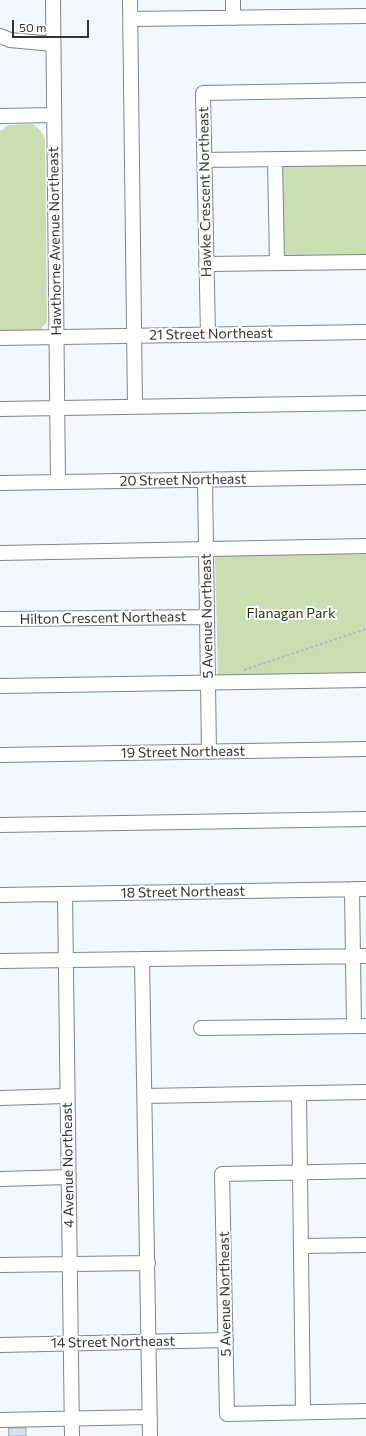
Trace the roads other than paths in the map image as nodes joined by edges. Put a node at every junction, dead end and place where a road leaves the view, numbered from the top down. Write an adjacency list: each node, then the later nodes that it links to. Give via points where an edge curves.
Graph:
1 (53, 0): 8 (street, Hawthorne Avenue Northeast)
2 (130, 0): 6 (street)
3 (233, 0): 5 (street)
4 (366, 16): 5 (street)
5 (233, 18): 6 (street)
6 (131, 19): 20 (street)
7 (0, 36): 8 (street, via 10,40)
8 (53, 44): 10 (street, Hawthorne Avenue Northeast)
9 (366, 90): 14 (street, Hawke Crescent Northeast, via 203,92)
10 (54, 115): 11 (street); 21 (street, Hawthorne Avenue Northeast)
11 (0, 117)
12 (366, 158): 13 (street)
13 (275, 159): 14 (street); 16 (street)
14 (204, 160): 17 (street, Hawke Crescent Northeast)
15 (366, 262): 16 (street)
16 (277, 263): 17 (street)
17 (206, 264): 19 (street, Hawke Crescent Northeast)
18 (366, 332): 19 (street, 21 Street Northeast)
19 (208, 334): 20 (street, 21 Street Northeast)
20 (134, 336): 21 (street, 21 Street Northeast); 24 (street)
21 (56, 337): 22 (street, 21 Street Northeast); 25 (street, Hawthorne Avenue Northeast)
22 (0, 338)
23 (366, 402): 24 (street)
24 (135, 407): 25 (street)
25 (57, 408): 26 (street); 29 (street, Hawthorne Avenue Northeast)
26 (0, 409)
27 (366, 478): 28 (street, 20 Street Northeast)
28 (205, 480): 29 (street, 20 Street Northeast); 32 (street, 5 Avenue Northeast)
29 (58, 482): 30 (street, 20 Street Northeast)
30 (0, 483)
31 (366, 546): 32 (street)
32 (206, 549): 33 (street); 34 (street, 5 Avenue Northeast)
33 (0, 553)
34 (207, 616): 35 (street, Hilton Crescent Northeast); 37 (street, 5 Avenue Northeast)
35 (0, 619)
36 (366, 680): 37 (street)
37 (208, 682): 38 (street); 40 (street, 5 Avenue Northeast)
38 (0, 686)
39 (366, 749): 40 (street, 19 Street Northeast)
40 (209, 752): 41 (street, 19 Street Northeast)
41 (0, 755)
42 (366, 819): 43 (street)
43 (0, 825)
44 (359, 889): 45 (street, 18 Street Northeast); 47 (street)
45 (65, 894): 46 (street, 18 Street Northeast); 49 (street, 4 Avenue Northeast)
46 (0, 895)
47 (360, 956): 48 (street); 51 (street)
48 (142, 959): 49 (street); 56 (street)
49 (66, 960): 50 (street); 55 (street, 4 Avenue Northeast)
50 (0, 961)
51 (360, 1026): 52 (street)
52 (201, 1028)
53 (366, 1092): 54 (street)
54 (299, 1094): 56 (street); 59 (street)
55 (67, 1096): 57 (street); 60 (street, 4 Avenue Northeast)
56 (145, 1096): 64 (street)
57 (0, 1098)
58 (366, 1171): 59 (street)
59 (300, 1172): 63 (street); 67 (street, 5 Avenue Northeast, via 222,1174)
60 (68, 1177): 61 (street); 66 (street, 4 Avenue Northeast)
61 (0, 1179)
62 (366, 1245): 63 (street)
63 (301, 1246): 72 (street)
64 (148, 1262): 66 (street); 68 (street)
65 (0, 1264): 66 (street)
66 (70, 1264): 69 (street, 4 Avenue Northeast)
67 (226, 1340): 68 (street, 14 Street Northeast); 72 (street, 5 Avenue Northeast, via 227,1414)
68 (149, 1342): 69 (street, 14 Street Northeast); 73 (street)
69 (71, 1343): 70 (street, 14 Street Northeast); 74 (street, 4 Avenue Northeast)
70 (0, 1345)
71 (366, 1411): 72 (street)
72 (303, 1412)
73 (150, 1417): 74 (street); 77 (street)
74 (72, 1418): 75 (street); 76 (street, 4 Avenue Northeast)
75 (0, 1420)
76 (72, 1436)
77 (150, 1436)

